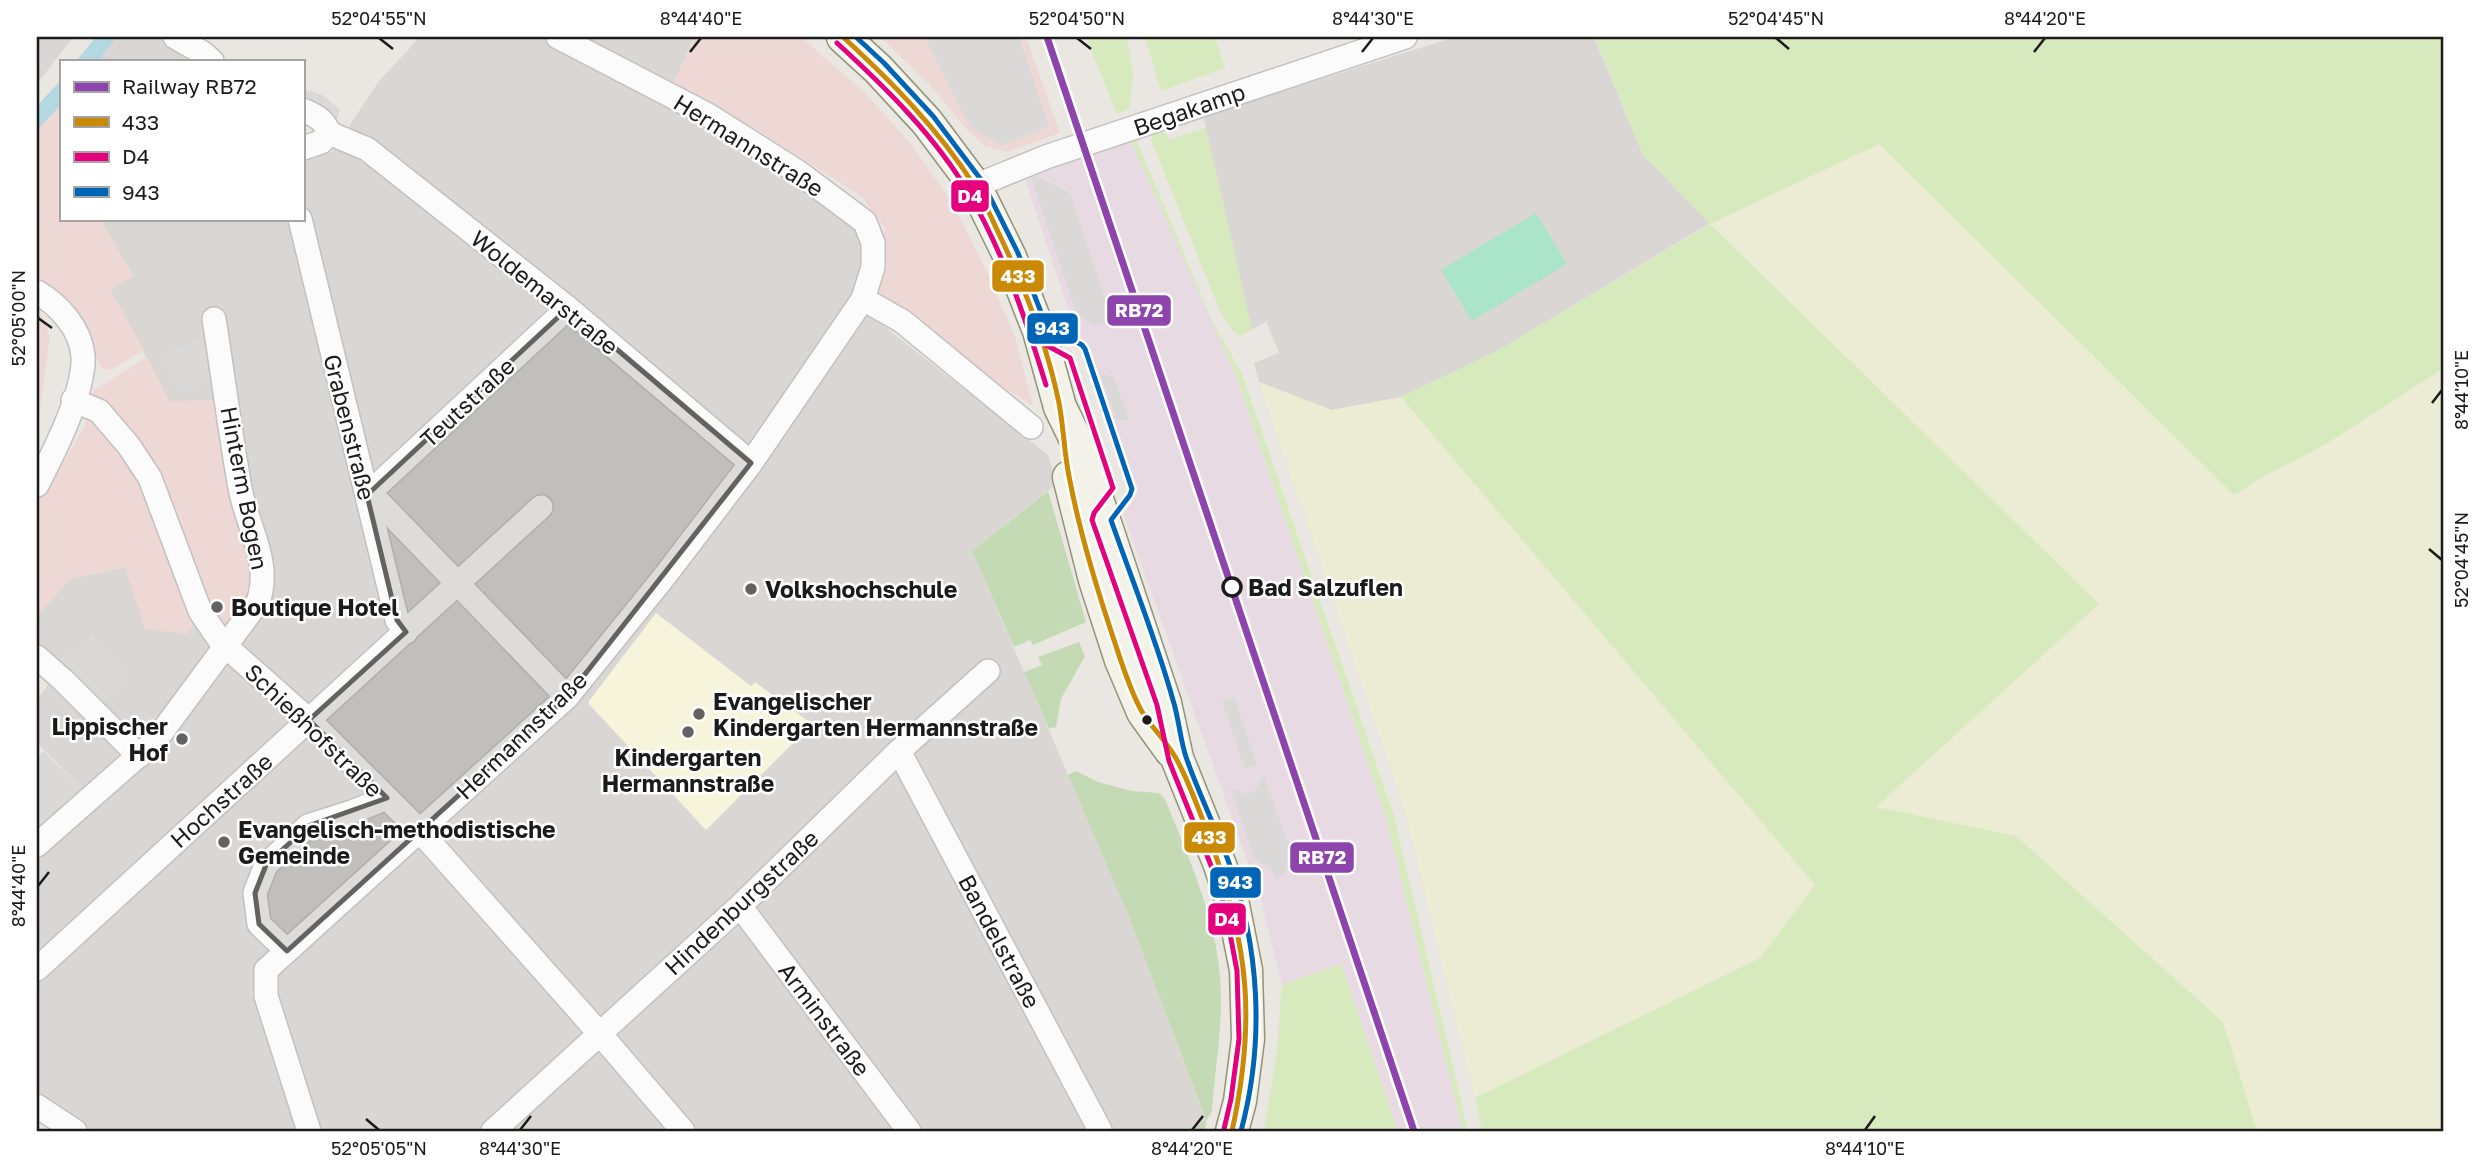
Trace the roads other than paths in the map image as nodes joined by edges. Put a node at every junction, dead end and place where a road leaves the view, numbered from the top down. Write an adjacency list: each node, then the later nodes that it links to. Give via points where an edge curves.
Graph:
1 (175, 37): 5 (street)
2 (558, 37): 12 (street, Hermannstraße, via 708,115 798,172 865,222 873,243 873,267)
3 (843, 37): 9 (main road, via 927,122)
4 (1405, 37): 9 (street, Begakamp, via 1053,154)
5 (211, 60)
6 (304, 110): 7 (street, Woldemarstraße, via 326,124)
7 (330, 133): 8 (street); 13 (street, Woldemarstraße, via 367,149)
8 (304, 148)
9 (975, 186): 44 (main road, via 1039,331 1060,407 1064,455 1095,580 1121,660 1143,712 1177,758 1229,891 1246,970 1248,1039)
10 (300, 220): 19 (street, Grabenstraße)
11 (37, 292): 15 (street, via 62,312 78,336 83,357)
12 (863, 299): 16 (street, via 902,321); 17 (street, Hermannstraße)
13 (568, 308): 17 (street, Woldemarstraße); 19 (street, Teutstraße)
14 (214, 319): 23 (street, Hinterm Bogen, via 241,491 264,576 258,601)
15 (73, 400): 18 (street, via 57,447); 23 (street, Schießhofstraße, via 99,411 150,478 200,611)
16 (1031, 427)
17 (751, 463): 26 (street, Hermannstraße)
18 (37, 485)
19 (367, 495): 21 (street); 22 (street, Grabenstraße, via 397,620)
20 (541, 507): 21 (street, Hochstraße)
21 (459, 584): 22 (street, Hochstraße); 26 (street)
22 (406, 632): 27 (street, Hochstraße)
23 (226, 647): 27 (street, Schießhofstraße); 29 (street, Hinterm Bogen)
24 (37, 657): 29 (street)
25 (988, 671): 28 (street, Hindenburgstraße)
26 (567, 697): 31 (street, Hermannstraße)
27 (309, 720): 30 (street, Schießhofstraße); 35 (street, Hochstraße)
28 (899, 751): 33 (street, Hindenburgstraße); 43 (street, Bandelstraße)
29 (139, 756): 32 (street, Hinterm Bogen)
30 (387, 798): 31 (street, Schießhofstraße); 34 (street, via 308,826 265,865 255,893 260,924)
31 (420, 831): 34 (street, Hermannstraße); 36 (street, Schießhofstraße)
32 (37, 845)
33 (740, 906): 36 (street, Hindenburgstraße); 42 (street, Arminstraße)
34 (287, 951): 39 (street, Hermannstraße, via 266,970 266,996)
35 (37, 969)
36 (600, 1034): 40 (street, Hindenburgstraße); 41 (street, Schießhofstraße)
37 (37, 1106): 38 (street)
38 (75, 1131)
39 (309, 1131)
40 (493, 1131)
41 (683, 1131)
42 (909, 1131)
43 (1098, 1131)
44 (1232, 1131)

